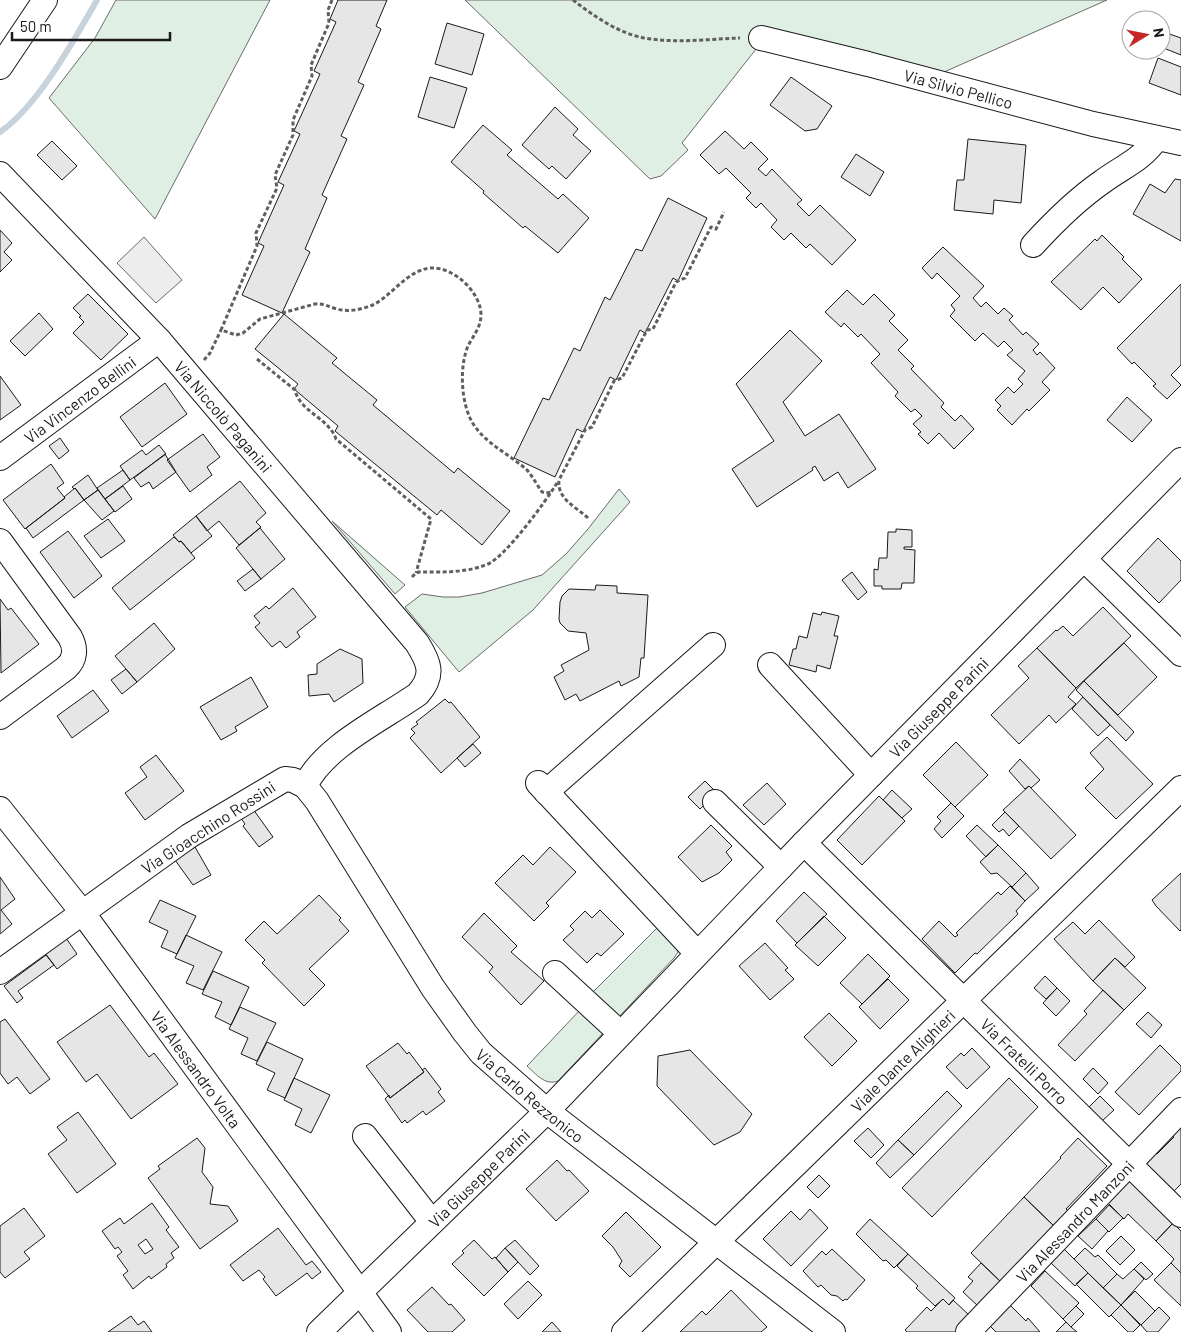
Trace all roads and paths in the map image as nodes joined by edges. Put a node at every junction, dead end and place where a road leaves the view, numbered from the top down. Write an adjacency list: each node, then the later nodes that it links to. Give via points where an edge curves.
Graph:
1 (45, 0): 5 (street)
2 (332, 0): 11 (path, via 328,10 329,23 310,65 312,76 293,120 293,135 275,175 277,188 256,233 257,246)
3 (573, 0): 4 (path, via 620,30 650,39)
4 (761, 38): 6 (street, Via Silvio Pellico)
5 (0, 67)
6 (1156, 139): 7 (street, Via Silvio Pellico); 10 (street, via 1148,151 1081,198)
7 (1181, 143)
8 (0, 174): 12 (street, Via Niccolò Paganini)
9 (724, 212): 17 (path, via 716,229 710,227 685,278 676,282 654,329 647,330 622,378 614,381 592,427 585,430)
10 (1032, 245)
11 (221, 330): 14 (path, via 206,359); 18 (path, via 236,335 260,320 315,304 345,310 363,308 381,301 396,286 421,271 444,269 467,284 481,313 480,324 463,365 465,405 472,423 482,436 526,469 542,492)
12 (159, 340): 14 (street, Via Niccolò Paganini); 15 (street, Via Vincenzo Bellini)
13 (257, 359): 22 (path, via 333,429 336,439 431,519)
14 (188, 374): 29 (street, Via Niccolò Paganini, via 417,643 429,666 427,682 418,694 332,752)
15 (0, 458)
16 (1181, 460): 21 (street, Via Giuseppe Parini)
17 (559, 480): 18 (path); 19 (path, via 563,498)
18 (552, 492): 22 (path, via 492,562 468,570)
19 (588, 518)
20 (0, 540): 27 (street, via 75,647 74,658 66,668)
21 (1084, 560): 25 (street); 28 (street, Via Giuseppe Parini)
22 (416, 573): 23 (path)
23 (412, 577)
24 (713, 645): 36 (street, via 542,788)
25 (1181, 654)
26 (770, 665): 28 (street)
27 (0, 717)
28 (871, 775): 33 (street, Via Giuseppe Parini)
29 (305, 786): 35 (street, Via Gioacchino Rossini, via 293,780 278,782 188,836); 41 (street, Via Carlo Rezzonico, via 465,1033 506,1076)
30 (1181, 788): 39 (street, Viale Dante Alighieri)
31 (715, 802): 34 (street)
32 (0, 810): 35 (street, Via Alessandro Volta)
33 (804, 843): 34 (street, Via Giuseppe Parini); 39 (street, Via Fratelli Porro)
34 (781, 867): 36 (street, Via Giuseppe Parini)
35 (82, 912): 37 (street, Via Gioacchino Rossini); 48 (street, Via Alessandro Volta)
36 (697, 953): 40 (street, Via Giuseppe Parini)
37 (0, 972)
38 (555, 973): 40 (street)
39 (962, 1001): 44 (street, Via Fratelli Porro); 47 (street, Viale Dante Alighieri)
40 (620, 1033): 41 (street, Via Giuseppe Parini)
41 (546, 1110): 46 (street, Via Giuseppe Parini); 47 (street, Via Carlo Rezzonico)
42 (1181, 1110): 44 (street, Via Alessandro Manzoni)
43 (365, 1136): 46 (street)
44 (1130, 1164): 45 (street, Via Fratelli Porro); 53 (street, Via Alessandro Manzoni)
45 (1181, 1215)
46 (432, 1222): 48 (street, Via Giuseppe Parini)
47 (716, 1241): 51 (street, Viale Dante Alighieri); 52 (street, Via Carlo Rezzonico)
48 (360, 1292): 49 (street, Via Giuseppe Parini); 50 (street, Via Alessandro Volta)
49 (319, 1332)
50 (389, 1332)
51 (624, 1332)
52 (833, 1332)
53 (968, 1332)

